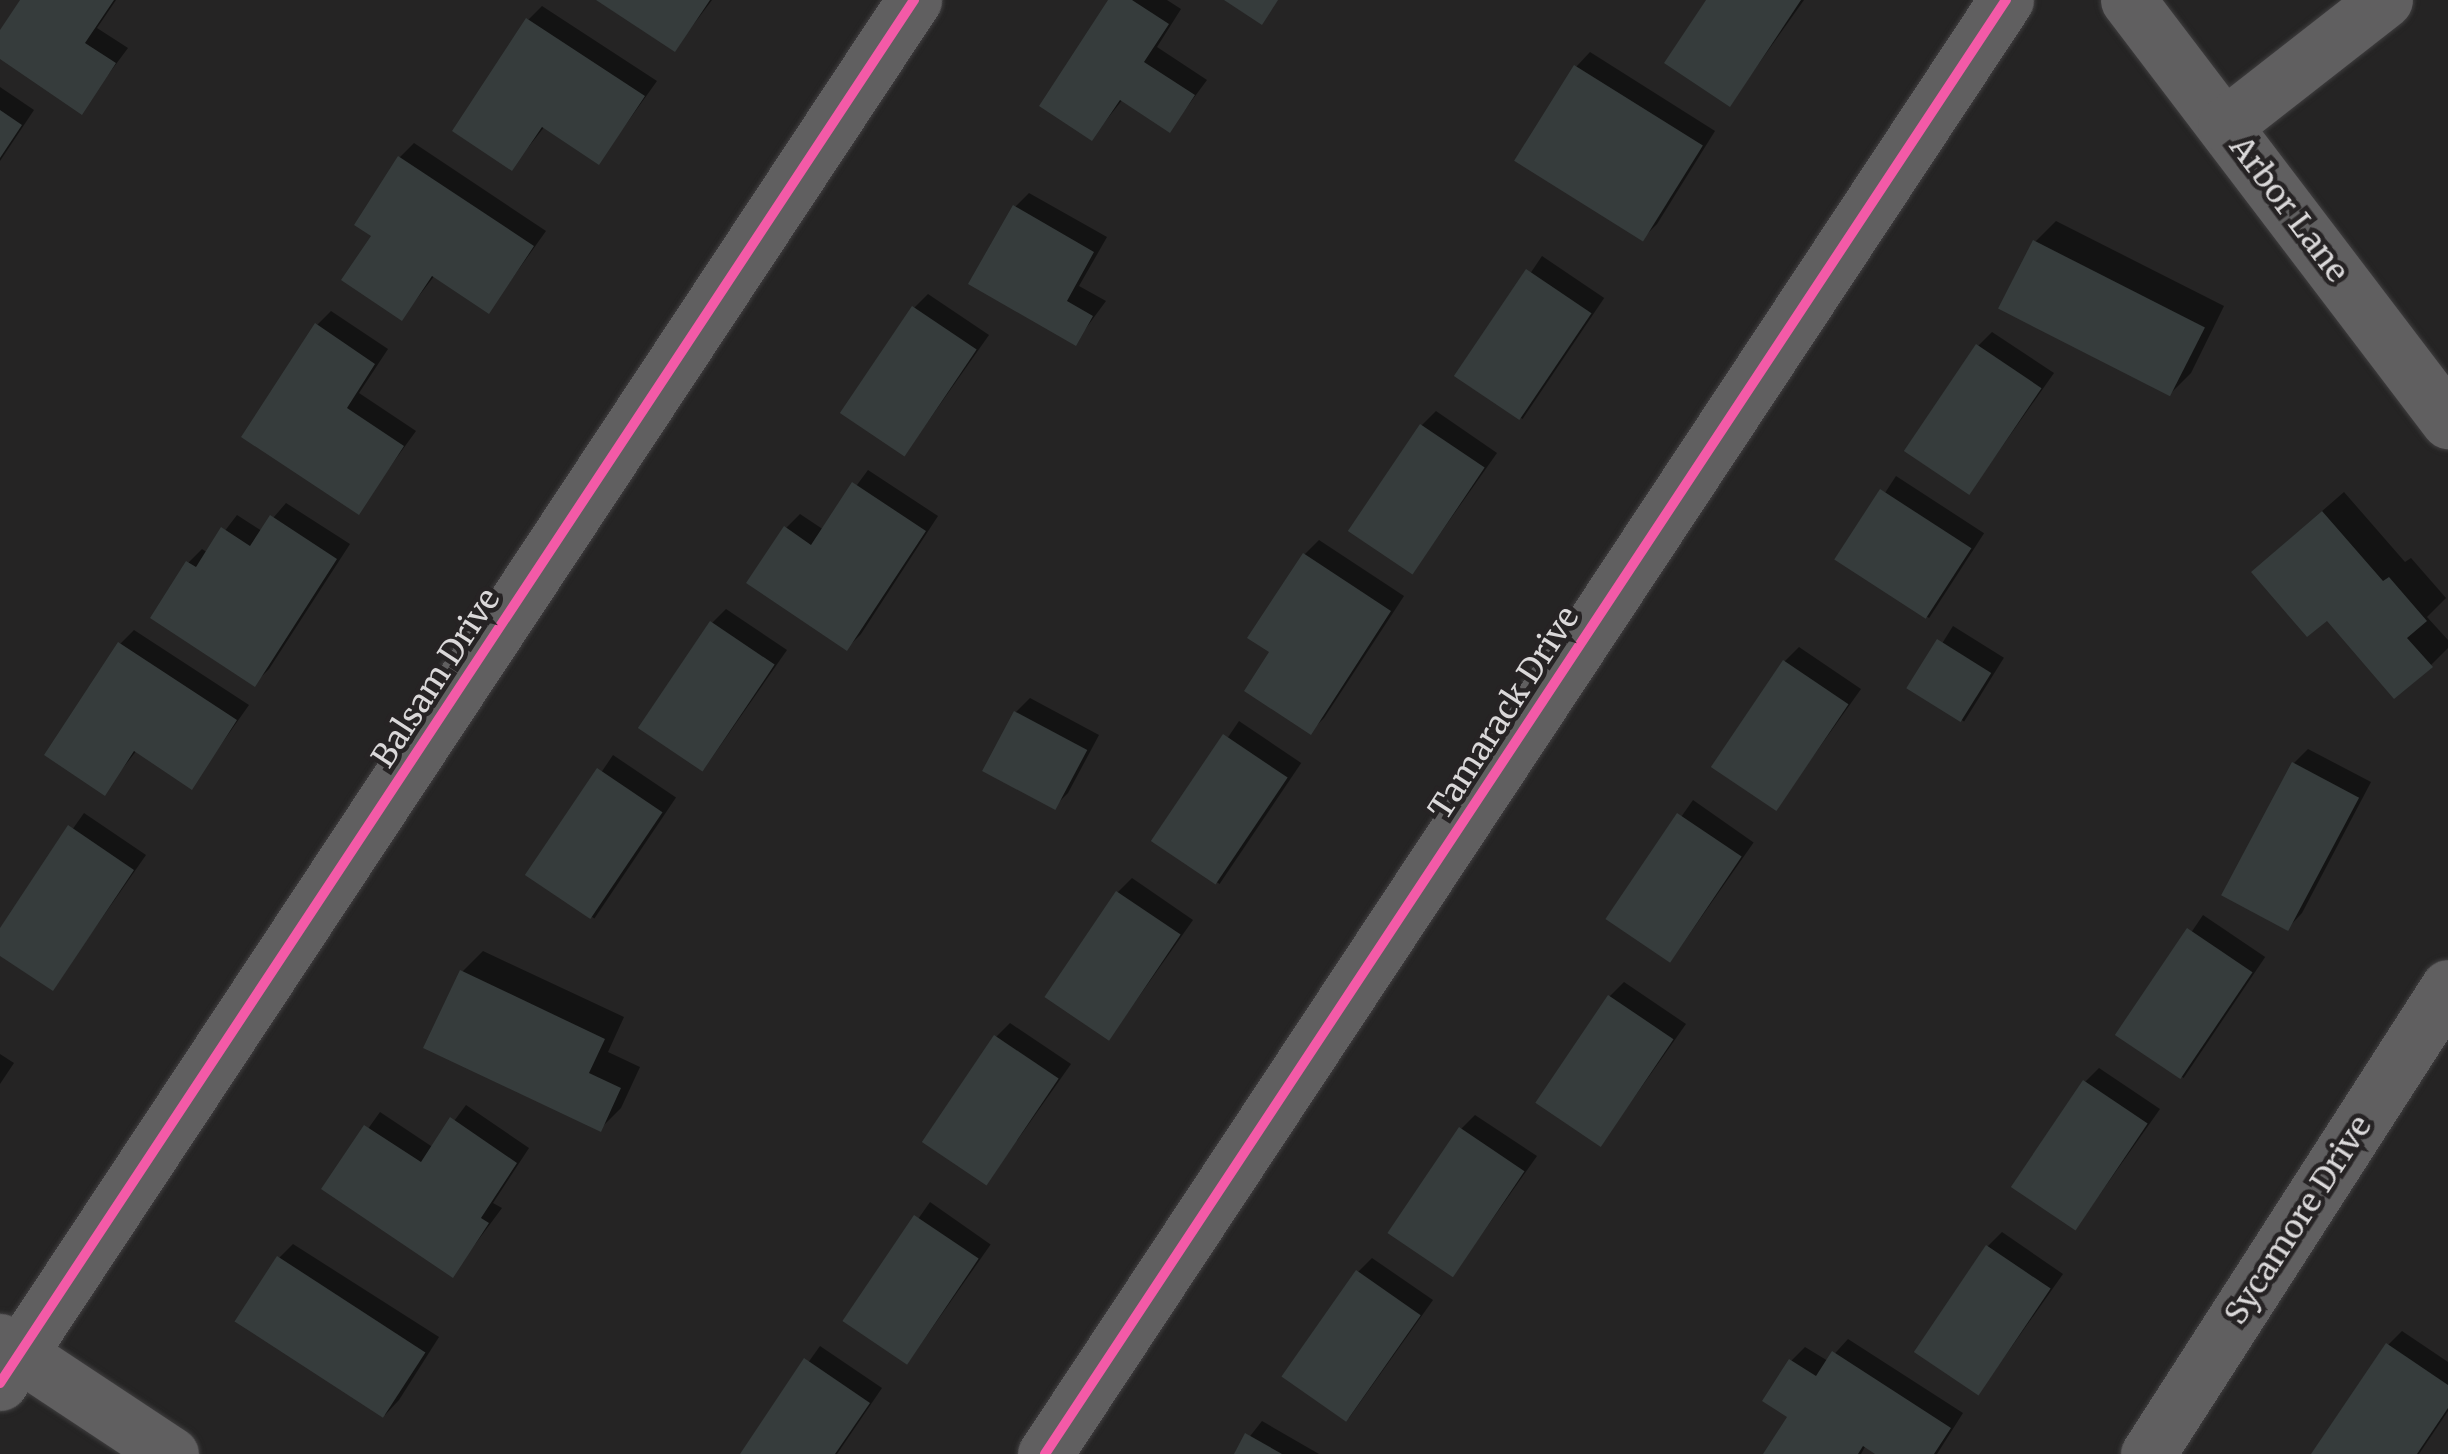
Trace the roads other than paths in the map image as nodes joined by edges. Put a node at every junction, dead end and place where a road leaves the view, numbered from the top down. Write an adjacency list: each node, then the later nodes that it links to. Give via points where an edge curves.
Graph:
1 (914, 0): 8 (street, Balsam Drive)
2 (2006, 0): 10 (street, Tamarack Drive)
3 (2128, 0): 5 (street, Arbor Lane)
4 (2385, 0): 5 (street)
5 (2225, 125): 6 (street, Arbor Lane)
6 (2448, 420)
7 (2448, 986): 11 (street, Sycamore Drive)
8 (6, 1360): 9 (street)
9 (170, 1454)
10 (1045, 1454)
11 (2148, 1454)

